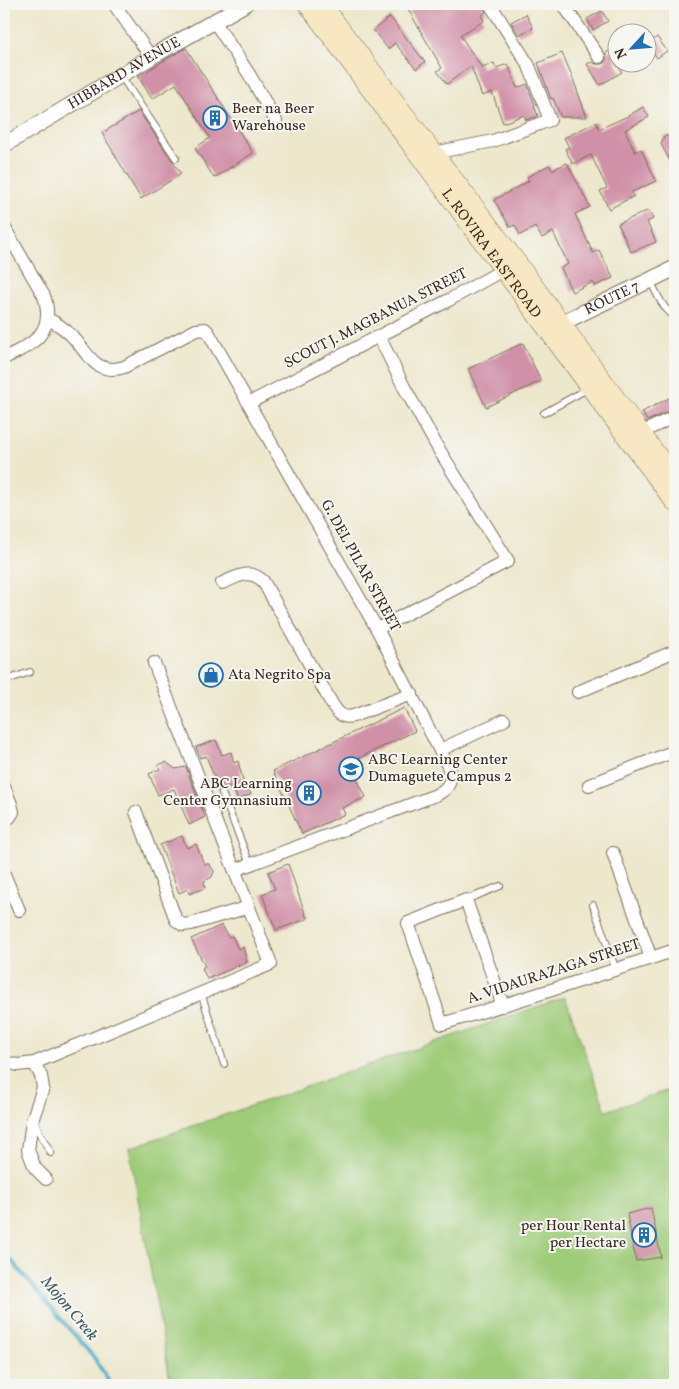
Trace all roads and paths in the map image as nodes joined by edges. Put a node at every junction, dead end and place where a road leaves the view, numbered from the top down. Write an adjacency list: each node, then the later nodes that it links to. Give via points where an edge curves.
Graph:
1 (114, 4): 9 (street)
2 (246, 4): 7 (street, HIBBARD AVENUE)
3 (307, 4): 11 (main road, L. ROVIRA EAST ROAD)
4 (322, 4): 11 (main road, L. ROVIRA EAST ROAD)
5 (490, 4): 14 (street, via 529,66 550,120 493,141)
6 (563, 4): 8 (street)
7 (214, 21): 9 (street, HIBBARD AVENUE); 12 (street)
8 (599, 57)
9 (150, 58): 10 (street, HIBBARD AVENUE)
10 (121, 75): 13 (street, HIBBARD AVENUE); 15 (lane)
11 (401, 120): 14 (main road, L. ROVIRA EAST ROAD); 17 (main road, L. ROVIRA EAST ROAD)
12 (276, 121)
13 (4, 145)
14 (434, 153): 17 (main road, L. ROVIRA EAST ROAD)
15 (176, 158)
16 (4, 227): 21 (street, via 44,296)
17 (510, 266): 22 (main road, L. ROVIRA EAST ROAD); 23 (street, SCOUT J. MAGBANUA STREET)
18 (675, 268): 19 (street, ROUTE 7)
19 (650, 280): 20 (lane, via 662,304); 22 (street, ROUTE 7)
20 (675, 317)
21 (48, 319): 24 (street, via 39,336); 26 (street, G. DEL PILAR STREET, via 62,326 93,362 114,370 196,330 205,329)
22 (554, 326): 25 (main road, L. ROVIRA EAST ROAD); 29 (main road, L. ROVIRA EAST ROAD)
23 (379, 336): 26 (street, SCOUT J. MAGBANUA STREET); 33 (street, via 434,440 508,560)
24 (4, 358)
25 (590, 387): 27 (lane); 30 (main road, L. ROVIRA EAST ROAD)
26 (249, 403): 33 (street, G. DEL PILAR STREET)
27 (544, 413)
28 (675, 416): 29 (street)
29 (641, 433): 30 (main road, L. ROVIRA EAST ROAD)
30 (668, 477): 31 (main road, L. ROVIRA EAST ROAD)
31 (675, 503)
32 (222, 583): 39 (street, via 250,574 263,581 332,704 343,716 353,716)
33 (378, 629): 39 (street, G. DEL PILAR STREET)
34 (675, 651): 38 (street)
35 (154, 663): 50 (street)
36 (30, 672): 37 (lane)
37 (4, 681)
38 (578, 692)
39 (412, 694): 41 (street, G. DEL PILAR STREET)
40 (504, 720): 41 (street)
41 (440, 750): 49 (street, G. DEL PILAR STREET, via 451,777 444,791)
42 (675, 751): 43 (street)
43 (589, 785)
44 (4, 787): 47 (street, via 13,812)
45 (222, 793): 49 (lane)
46 (136, 812): 55 (street, via 176,920 182,925 191,924)
47 (4, 821)
48 (613, 854): 58 (street)
49 (250, 864): 50 (street, G. DEL PILAR STREET)
50 (235, 870): 55 (street)
51 (4, 874): 56 (street)
52 (500, 886): 53 (lane)
53 (466, 900): 61 (street); 61 (street, A. VIDAURAZAGA STREET, via 408,923 442,1024)
54 (593, 905): 59 (lane)
55 (249, 907): 60 (street, via 271,964)
56 (19, 910)
57 (675, 950): 58 (street, A. VIDAURAZAGA STREET)
58 (651, 958): 59 (street, A. VIDAURAZAGA STREET)
59 (616, 970): 61 (street, A. VIDAURAZAGA STREET)
60 (201, 993): 63 (street); 64 (lane)
61 (503, 1006)
62 (4, 1062): 63 (street)
63 (34, 1064): 65 (street, via 43,1088)
64 (224, 1064)
65 (34, 1116): 66 (lane); 67 (street, via 28,1150 35,1168)
66 (51, 1153)
67 (46, 1179)

